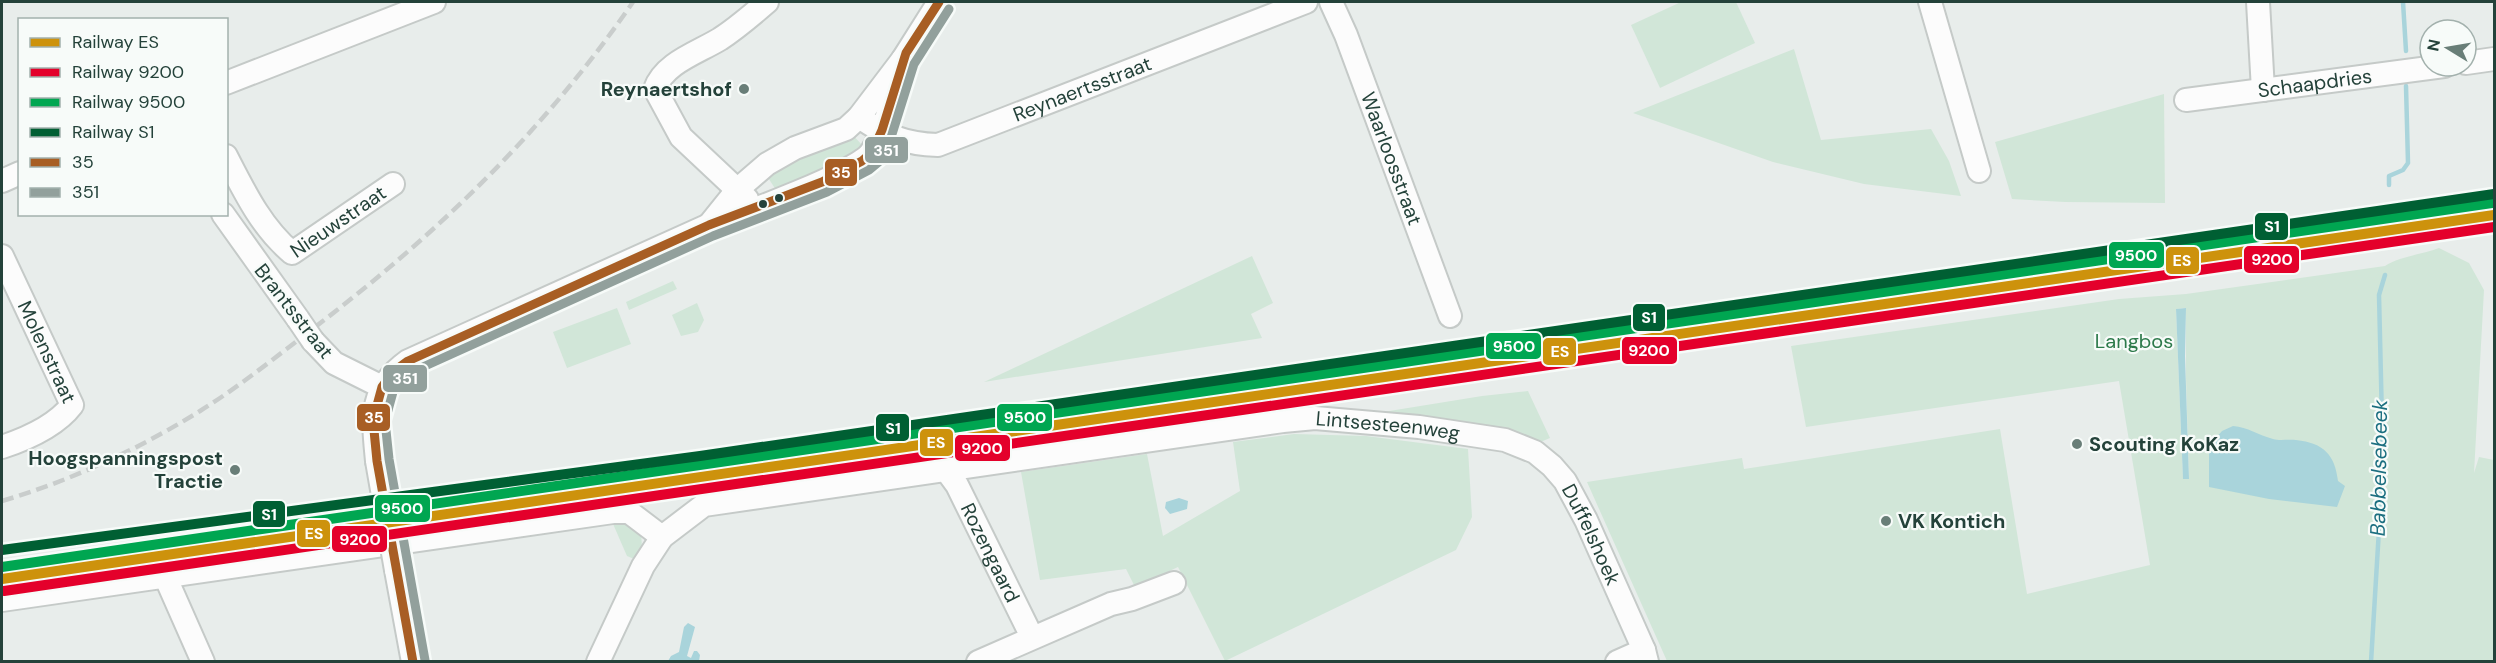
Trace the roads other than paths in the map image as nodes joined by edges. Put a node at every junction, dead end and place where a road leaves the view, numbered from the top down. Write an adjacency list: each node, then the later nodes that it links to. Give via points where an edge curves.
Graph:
1 (434, 2): 12 (street)
2 (767, 2): 22 (street, via 721,38 672,66 655,89 681,137)
3 (939, 2): 8 (street)
4 (1306, 2): 16 (street, Reynaertsstraat, via 938,145 914,144)
5 (1331, 2): 27 (street, Waarloosstraat)
6 (1930, 2): 18 (street)
7 (2258, 2): 13 (street)
8 (903, 59): 15 (street); 16 (street)
9 (2494, 59): 10 (street)
10 (2478, 61)
11 (2418, 69): 13 (street, Schaapdries)
12 (228, 83)
13 (2263, 90): 14 (street, Schaapdries)
14 (2186, 100)
15 (859, 117): 16 (street, Reynaertsstraat); 22 (street, via 840,133 795,148 767,164)
16 (880, 132): 23 (street, via 872,151 858,164)
17 (228, 160): 21 (street, Nieuwstraat, via 249,201 292,253)
18 (1979, 171)
19 (18, 174): 20 (street)
20 (2, 181)
21 (393, 184)
22 (738, 189): 23 (street); 25 (street)
23 (758, 209): 25 (street)
24 (224, 216): 28 (street, Brantsstraat, bridge, via 313,341 334,363)
25 (709, 225): 28 (street, via 408,361)
26 (2, 256): 30 (street, Molenstraat, via 72,405 38,432)
27 (1450, 316)
28 (381, 387): 39 (street, bridge, via 373,420 377,461)
29 (1500, 440): 31 (street, Lintsesteenweg, via 1419,427 1315,418); 37 (street, Duffelshoek, via 1535,452 1565,481)
30 (2, 447)
31 (946, 470): 32 (street, Lintsesteenweg, via 704,505); 36 (street, Rozengaard)
32 (662, 537): 33 (street, via 629,512 613,512); 40 (street, via 638,575)
33 (165, 576): 35 (street); 38 (street)
34 (1174, 583): 36 (street)
35 (2, 600)
36 (1032, 637): 41 (street)
37 (1645, 656): 42 (street)
38 (203, 662)
39 (413, 662)
40 (598, 662)
41 (978, 662)
42 (1617, 662)

